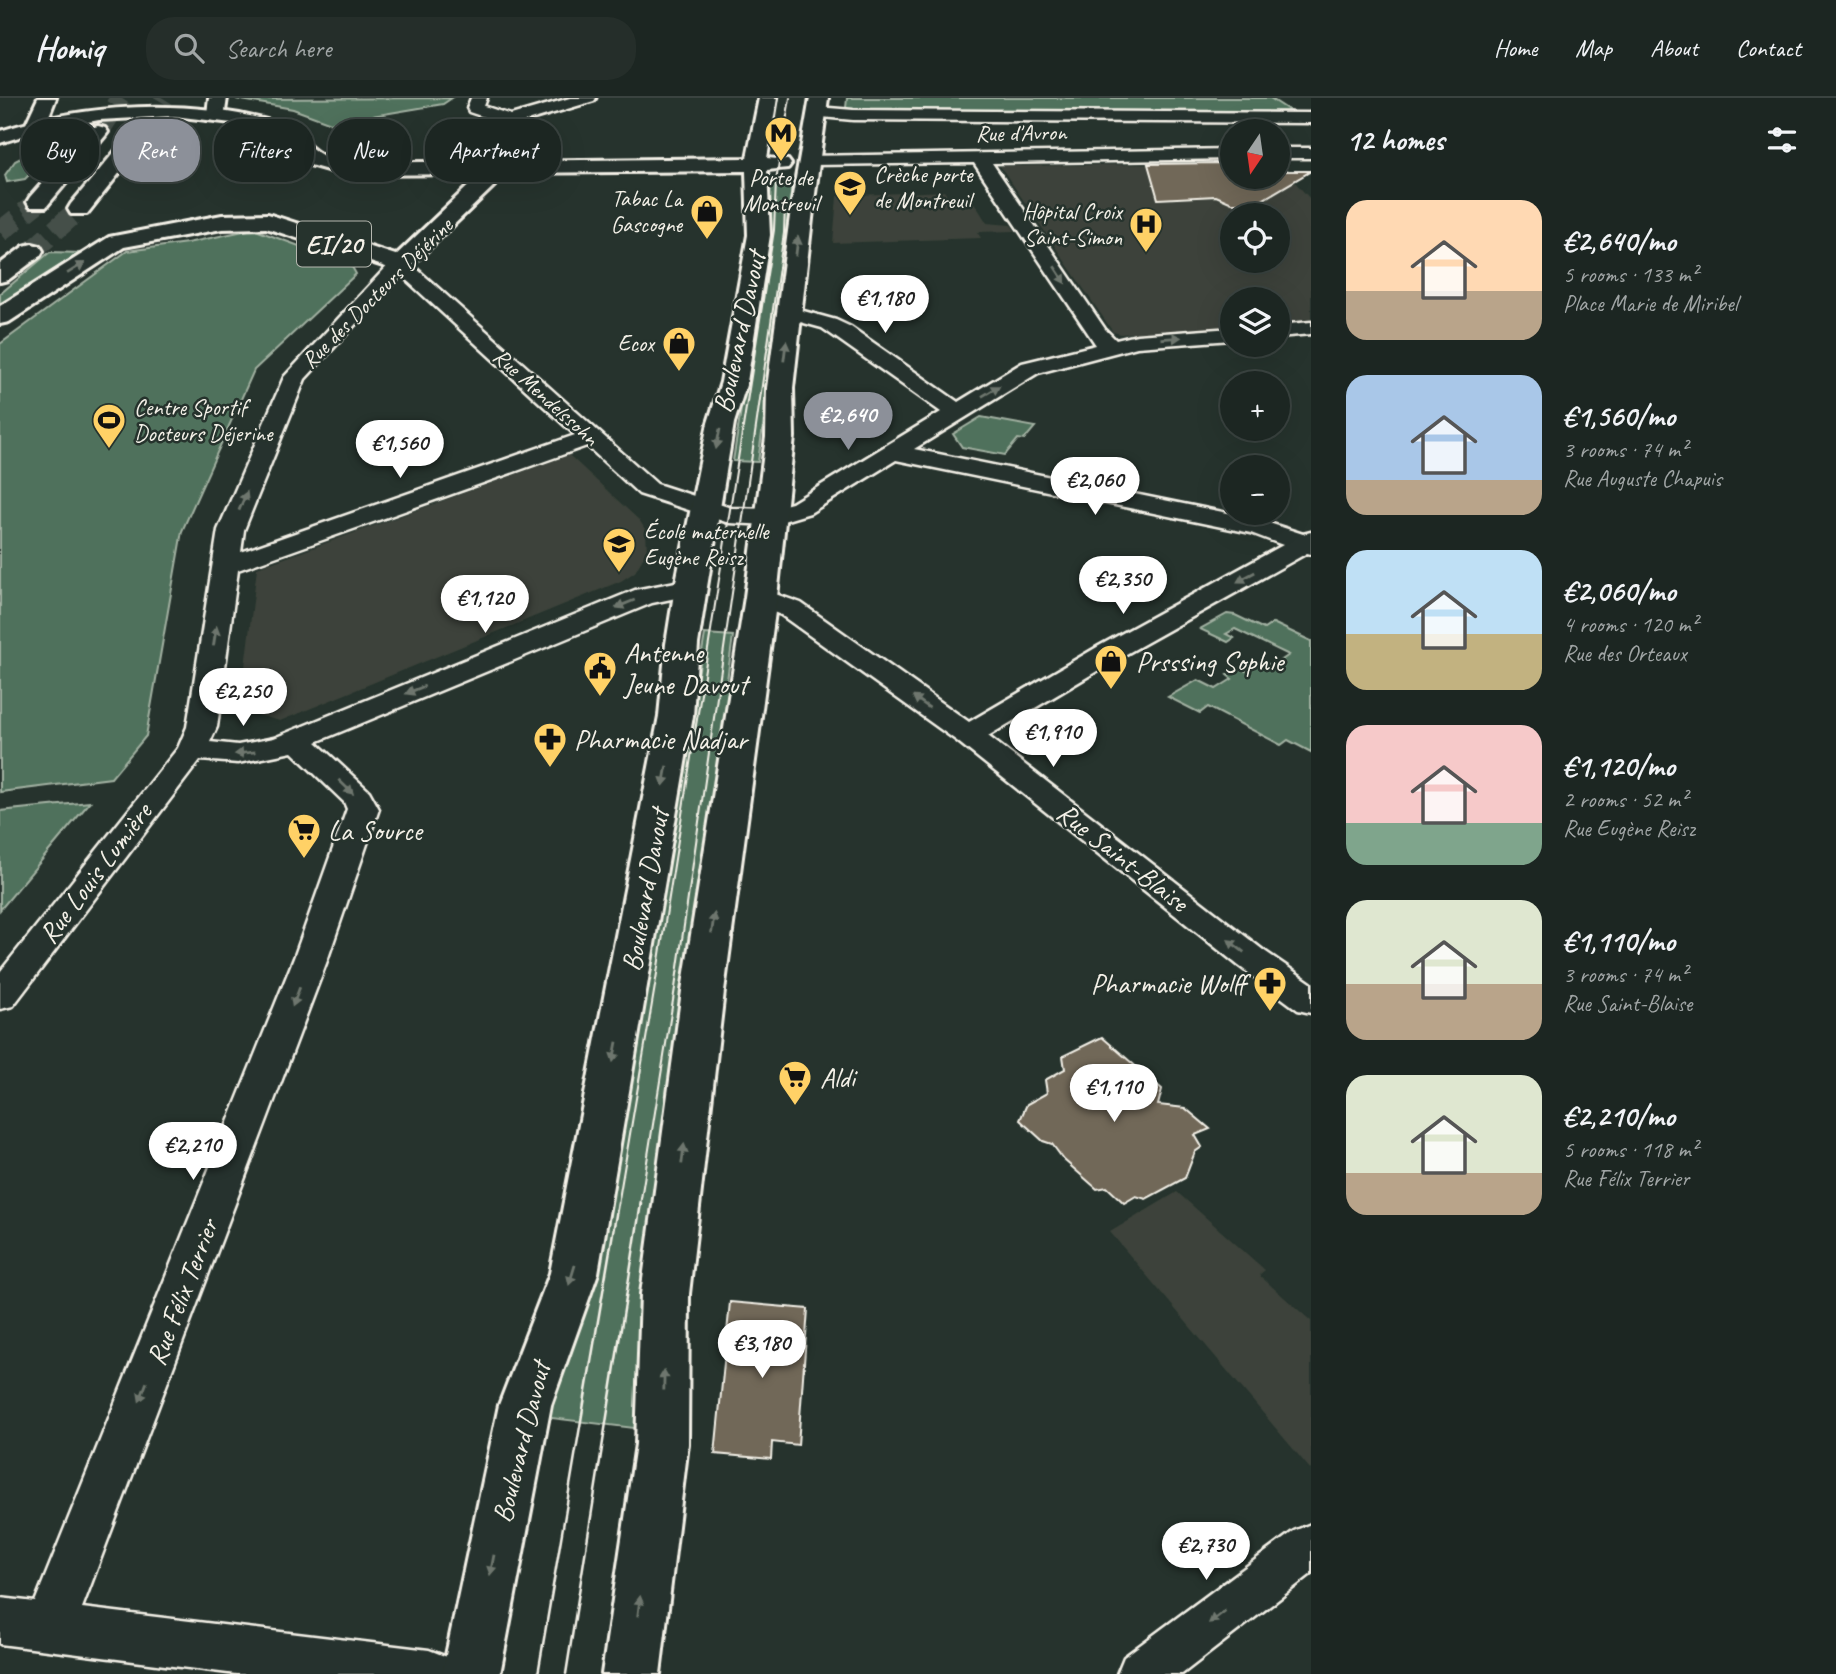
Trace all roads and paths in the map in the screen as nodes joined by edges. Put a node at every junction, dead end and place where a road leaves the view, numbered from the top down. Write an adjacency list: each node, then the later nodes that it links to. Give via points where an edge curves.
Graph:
1 (47, 98): 8 (main road)
2 (479, 98): 10 (street, via 475,108)
3 (588, 98): 11 (street)
4 (768, 98): 18 (main road, Boulevard Davout)
5 (818, 105): 7 (street, via 853,115); 19 (main road, Boulevard Davout)
6 (218, 106): 9 (main road); 22 (main road, via 275,129 324,165)
7 (1311, 118)
8 (38, 119)
9 (79, 119)
10 (507, 119)
11 (514, 119)
12 (21, 130): 13 (main road)
13 (0, 137)
14 (1290, 153): 15 (street)
15 (1311, 153)
16 (1220, 154): 17 (street, Rue d'Avron)
17 (980, 158): 19 (street, Rue d'Avron); 35 (street, one-way to 35)
18 (756, 160): 19 (main road); 20 (main road); 39 (main road, Boulevard Davout, one-way to 39, via 759,235 734,383 721,423)
19 (811, 160): 30 (main road, Boulevard Davout, one-way to 19)
20 (561, 165)
21 (113, 167): 26 (main road)
22 (425, 168)
23 (55, 182): 25 (main road)
24 (486, 182): 28 (main road, Rue des Docteurs Déjérine)
25 (38, 202)
26 (79, 209)
27 (32, 251): 29 (main road)
28 (400, 264): 31 (main road, EI/20, one-way to 28, via 117,242 222,222 268,221); 37 (street, Rue Mendelssohn); 42 (street, Rue des Docteurs Déjérine, one-way to 28, via 231,530 295,377)
29 (0, 275)
30 (789, 313): 36 (street, via 843,332); 40 (main road, Boulevard Davout, one-way to 30)
31 (0, 317)
32 (1311, 328): 33 (street)
33 (1290, 330)
34 (1220, 335): 35 (street, one-way to 34)
35 (1110, 346): 36 (street, one-way to 35, via 1030,368)
36 (957, 412): 38 (street)
37 (591, 437): 39 (street, Rue Mendelssohn, via 648,489); 42 (street)
38 (891, 452): 40 (street, via 801,508); 41 (street, via 1257,527)
39 (705, 508): 40 (street, Rue Mendelssohn, via 729,515); 43 (main road, Boulevard Davout)
40 (771, 508): 44 (main road, Boulevard Davout)
41 (1309, 543): 45 (street, one-way to 45)
42 (225, 566): 47 (street, Rue des Docteurs Déjérine, one-way to 42, via 202,727)
43 (691, 587): 46 (street, one-way to 46, via 645,596); 54 (main road, Boulevard Davout, one-way to 54, via 674,729 574,1273 525,1405)
44 (761, 597): 45 (street, Rue Saint-Blaise, one-way to 44, via 791,609); 55 (main road, Boulevard Davout, one-way to 44, via 662,1444 667,1280 703,991)
45 (968, 735): 49 (street, Rue Saint-Blaise, one-way to 45)
46 (297, 740): 47 (street, one-way to 47, via 238,754); 52 (street, Rue Félix Terrier, one-way to 52, via 363,808 311,958)
47 (192, 750): 48 (street, Rue Louis Lumière)
48 (0, 997)
49 (1311, 1001)
50 (1311, 1546): 56 (street, one-way to 56)
51 (0, 1621): 52 (street)
52 (50, 1628): 53 (street)
53 (429, 1674)
54 (471, 1674)
55 (631, 1674)
56 (1142, 1674)

